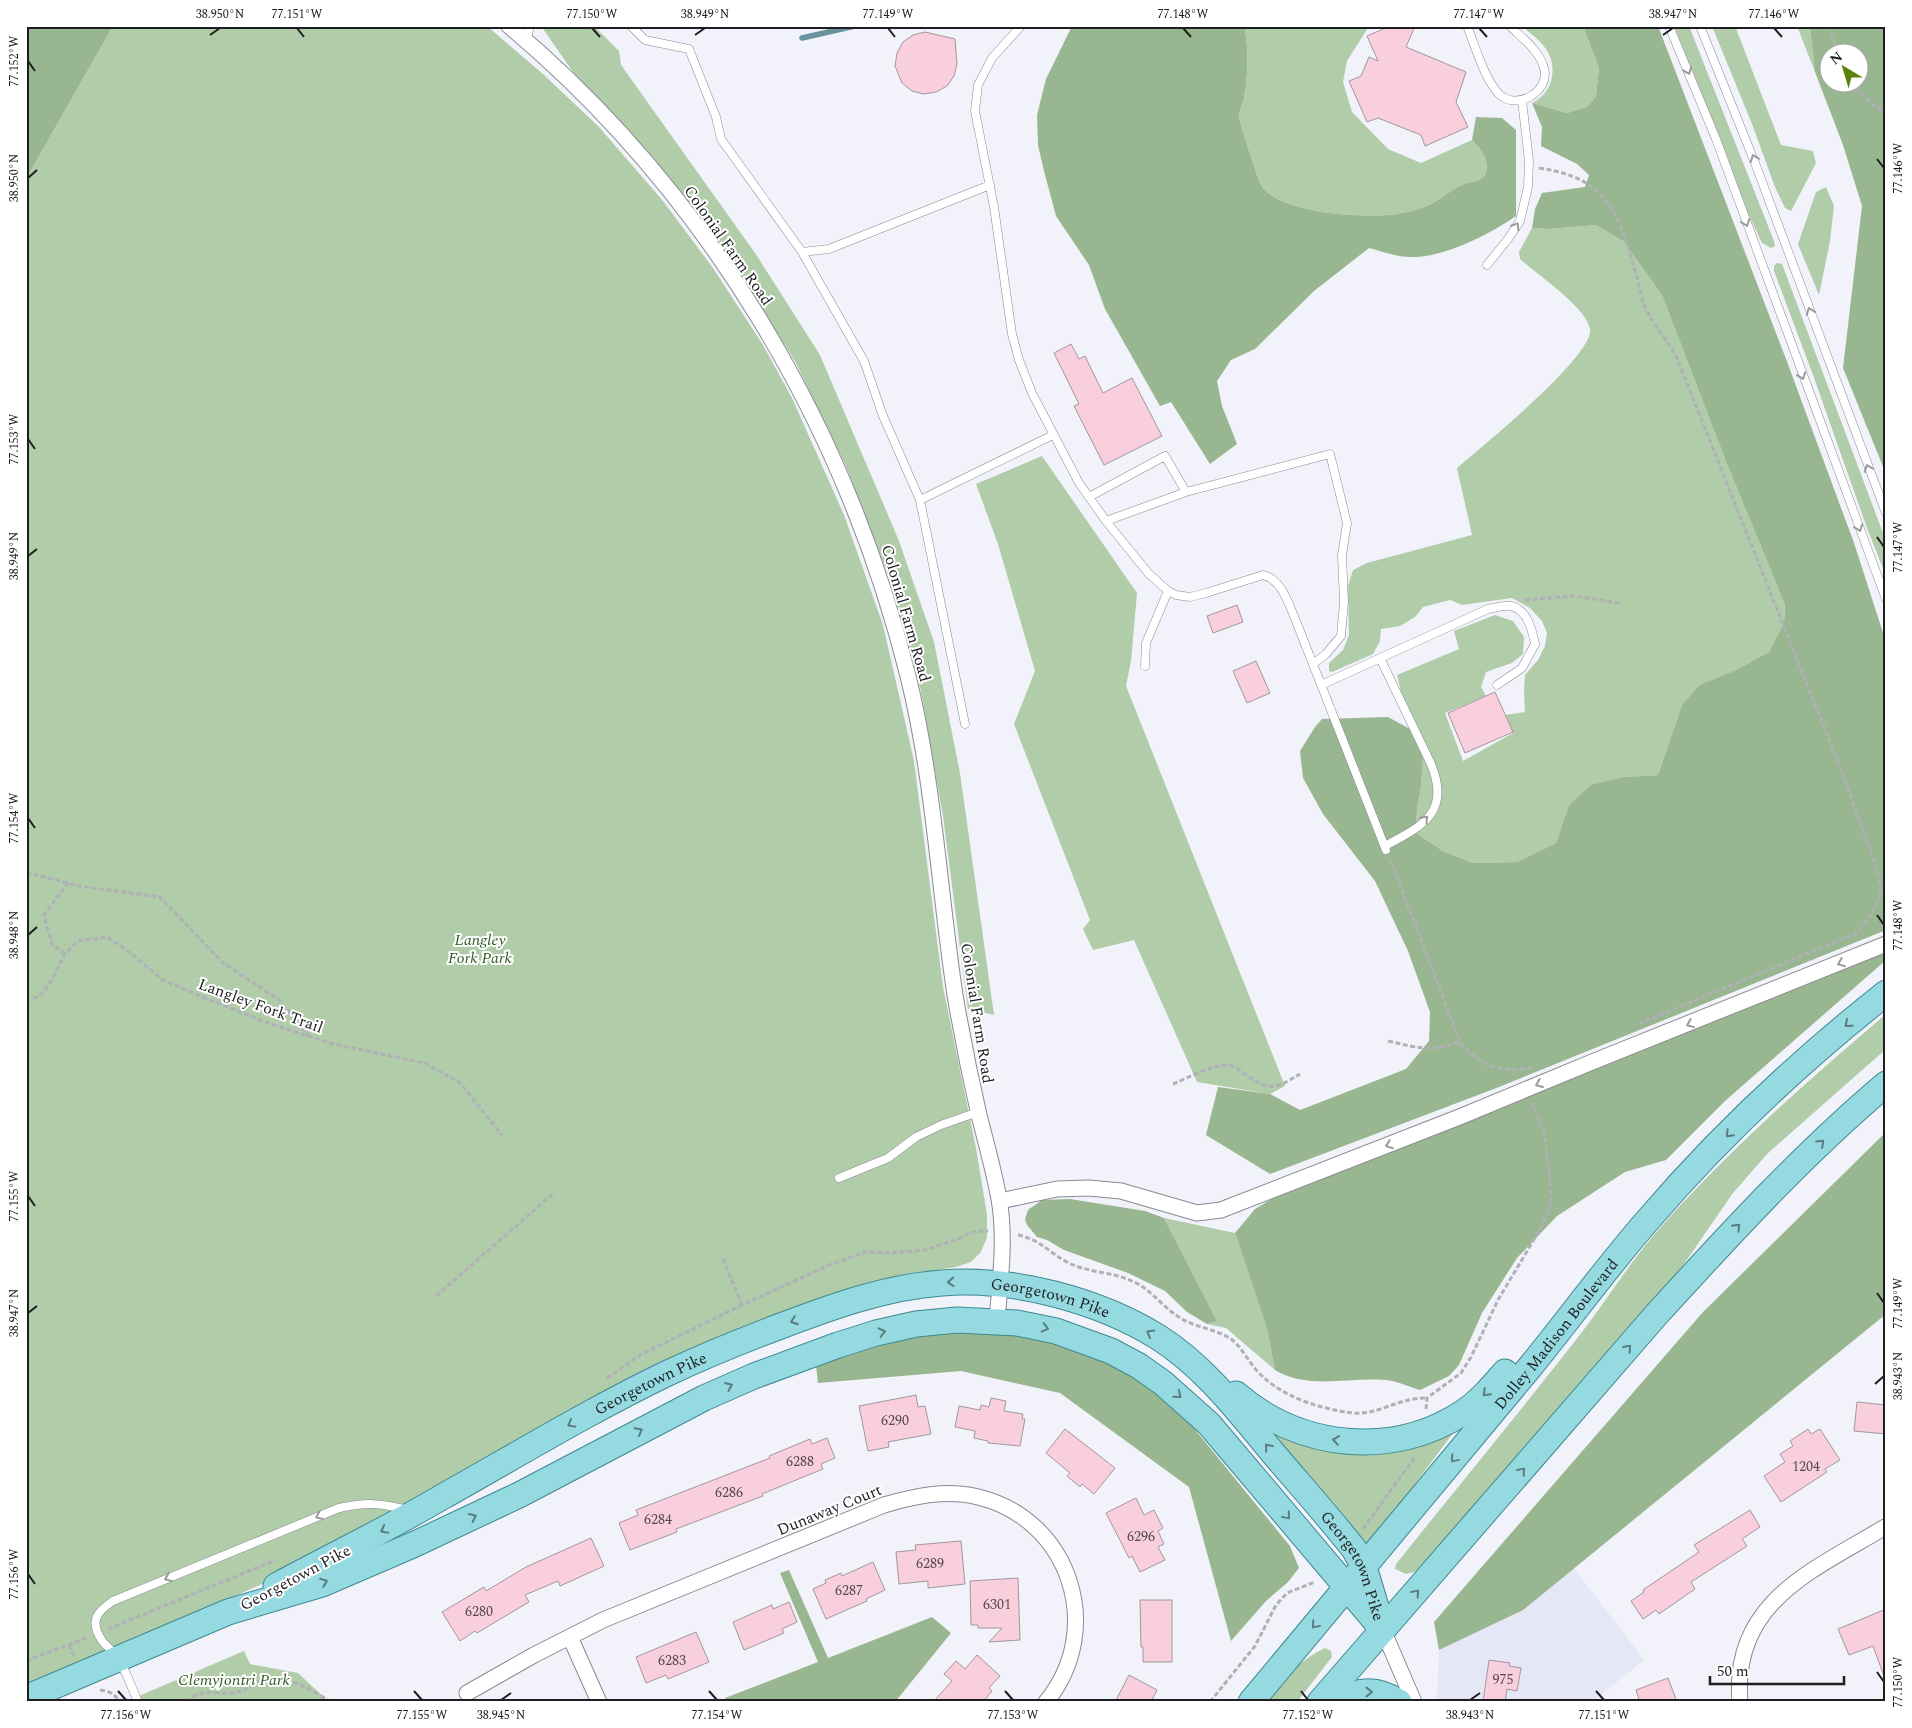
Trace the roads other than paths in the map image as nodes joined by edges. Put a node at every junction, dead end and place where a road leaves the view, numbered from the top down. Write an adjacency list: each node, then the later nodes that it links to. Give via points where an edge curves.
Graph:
1 (530, 26): 9 (lane)
2 (631, 26): 12 (lane, via 645,40 689,49 716,117 721,139)
3 (1021, 26): 11 (lane, via 992,58 978,85 975,111)
4 (1467, 26): 10 (lane, via 1489,79 1499,94 1508,99)
5 (1510, 26): 10 (lane, via 1535,50 1546,75 1543,86)
6 (1669, 26): 21 (lane, one-way to 21, via 1716,139)
7 (1700, 26): 18 (lane, one-way to 7, via 1749,146)
8 (513, 28): 9 (street, Colonial Farm Road)
9 (526, 41): 31 (street, Colonial Farm Road, via 564,74 616,129 692,219 776,345 806,399 840,473 884,587 909,678 928,776 955,993)
10 (1522, 100): 13 (lane, one-way to 10, via 1520,221 1528,188)
11 (990, 185): 12 (lane, via 829,249); 14 (lane, via 1012,334 1032,393)
12 (802, 252): 17 (lane, via 864,361 883,416)
13 (1486, 265)
14 (1053, 436): 16 (lane); 17 (lane)
15 (1186, 492): 16 (lane, via 1165,456); 19 (lane); 23 (lane, via 1330,454 1347,523 1342,556 1344,602 1340,636)
16 (1089, 497): 19 (lane)
17 (920, 500): 27 (lane)
18 (1886, 513)
19 (1106, 521): 20 (lane, via 1148,574)
20 (1168, 591): 23 (lane, via 1190,596 1268,576 1284,594); 24 (lane, via 1146,643)
21 (1886, 599)
22 (1380, 658): 25 (lane, via 1488,609 1511,606 1524,614 1535,644 1522,668); 26 (lane); 26 (lane, one-way to 22, via 1386,848 1427,820 1439,793 1431,764)
23 (1313, 664): 26 (lane)
24 (1145, 666)
25 (1497, 685)
26 (1322, 686)
27 (965, 724)
28 (1886, 944): 33 (street, one-way to 33, via 1221,1210 1197,1213 1121,1191 1089,1188 1057,1190)
29 (1886, 993): 34 (main road, Dolley Madison Boulevard, one-way to 34, via 1737,1126 1646,1221)
30 (1886, 1084): 43 (main road, one-way to 30, via 1711,1255 1813,1150)
31 (978, 1112): 32 (lane, via 924,1133 888,1158); 33 (street, Colonial Farm Road)
32 (839, 1178)
33 (1000, 1201): 35 (street, Colonial Farm Road)
34 (1605, 1270): 37 (main road, one-way to 37, via 1475,1403 1437,1426 1400,1438 1355,1442 1294,1430 1255,1409); 40 (main road, Dolley Madison Boulevard, one-way to 40)
35 (1000, 1284): 36 (street, Colonial Farm Road); 37 (main road, Georgetown Pike, one-way to 35, via 1148,1332 1101,1310 1043,1292); 38 (main road, Georgetown Pike, one-way to 38, via 961,1282 901,1288 764,1332 651,1381)
36 (996, 1321): 41 (main road, Georgetown Pike, one-way to 41, via 1036,1326 1095,1344 1132,1362 1163,1383 1210,1424); 42 (main road, Georgetown Pike, one-way to 36, via 322,1584 415,1544 519,1495 704,1398 783,1364 897,1328 957,1320)
37 (1190, 1360): 40 (main road, Georgetown Pike, one-way to 37, via 1354,1549)
38 (417, 1512): 42 (main road, Georgetown Pike, one-way to 42); 45 (lane, one-way to 45, via 387,1504 364,1503 339,1508 114,1601 99,1610 96,1622 100,1638)
39 (1885, 1526): 56 (street, via 1800,1578 1765,1610 1744,1651)
40 (1364, 1567): 41 (main road, Dolley Madison Boulevard); 43 (main road, Georgetown Pike)
41 (1347, 1587): 43 (main road, Georgetown Pike); 51 (main road, Dolley Madison Boulevard, one-way to 51)
42 (228, 1612): 45 (main road, Georgetown Pike)
43 (1383, 1630): 52 (main road); 55 (street)
44 (570, 1637): 46 (street, Dunaway Court); 49 (street); 50 (street, Dunaway Court, via 603,1620 884,1505 924,1494 963,1494 994,1502 1027,1521 1044,1537 1070,1581 1076,1626 1073,1649 1066,1670)
45 (118, 1658): 47 (main road, Georgetown Pike); 48 (lane)
46 (467, 1693)
47 (26, 1698)
48 (138, 1702)
49 (599, 1702)
50 (1046, 1702)
51 (1251, 1702)
52 (1320, 1702)
53 (1339, 1702): 54 (main road, one-way to 54, via 1354,1694 1372,1691)
54 (1399, 1702)
55 (1414, 1702)
56 (1740, 1702)

